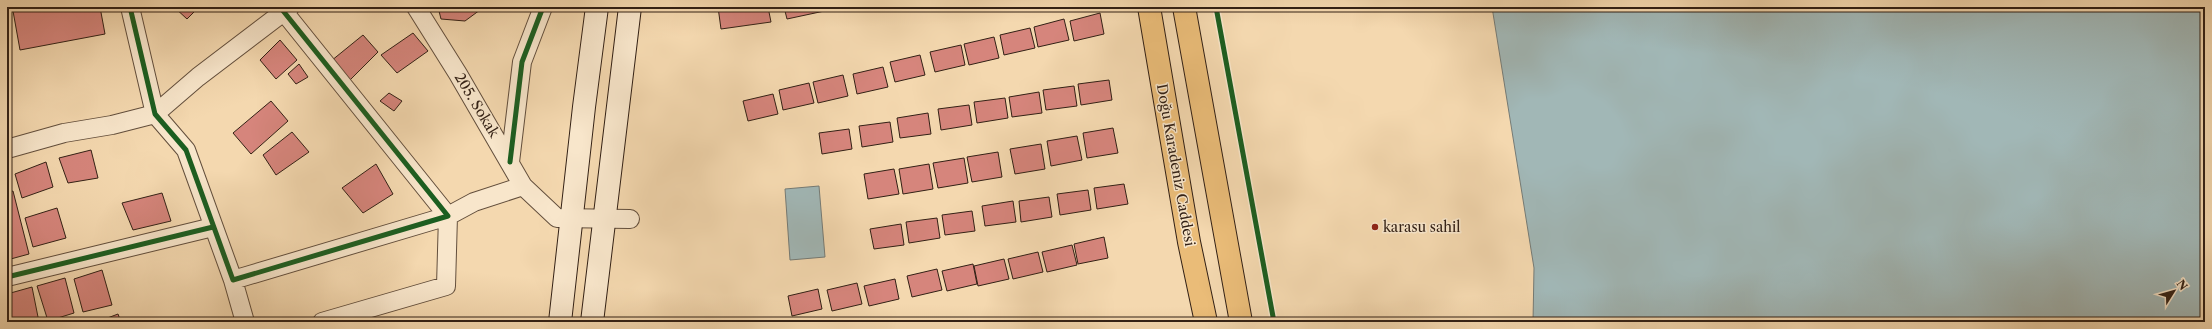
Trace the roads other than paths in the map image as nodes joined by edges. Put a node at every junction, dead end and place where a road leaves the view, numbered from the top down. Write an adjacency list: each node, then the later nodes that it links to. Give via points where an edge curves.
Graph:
1 (130, 7): 9 (street)
2 (416, 7): 11 (street, 205. Sokak)
3 (597, 7): 14 (main road)
4 (630, 7): 15 (main road)
5 (1149, 7): 24 (main road, Doğu Karadeniz Caddesi, via 1189,242)
6 (1184, 7): 25 (main road)
7 (285, 9): 9 (street); 13 (street)
8 (540, 11): 11 (street, via 522,62)
9 (155, 114): 10 (street, via 64,133); 17 (street, via 186,150)
10 (7, 149)
11 (510, 162): 12 (street, 205. Sokak)
12 (523, 186): 13 (street, via 474,202); 14 (street, 205. Sokak, via 557,218)
13 (448, 216): 19 (street); 21 (street, via 446,286)
14 (572, 218): 15 (street, 205. Sokak); 22 (main road)
15 (604, 219): 16 (street, 205. Sokak); 23 (main road)
16 (630, 219)
17 (213, 227): 18 (street); 19 (street)
18 (7, 277)
19 (233, 280): 20 (street)
20 (246, 322)
21 (322, 322)
22 (560, 322)
23 (592, 322)
24 (1206, 322)
25 (1241, 322)

